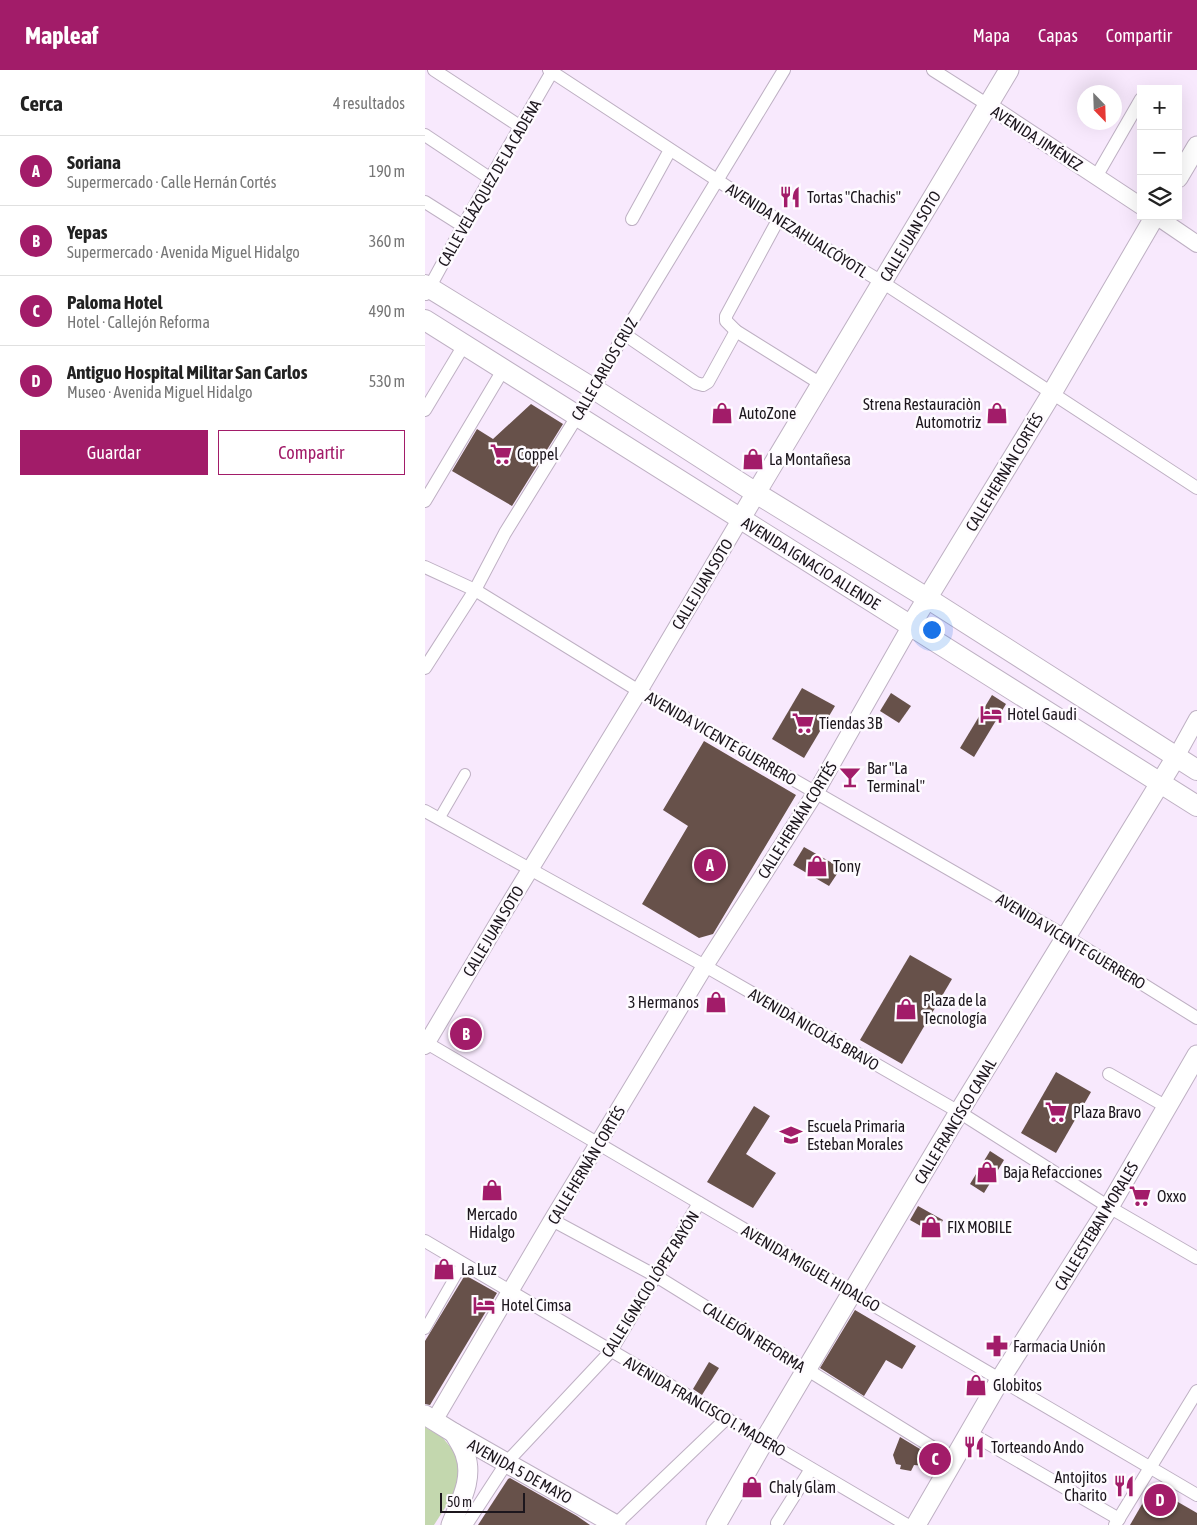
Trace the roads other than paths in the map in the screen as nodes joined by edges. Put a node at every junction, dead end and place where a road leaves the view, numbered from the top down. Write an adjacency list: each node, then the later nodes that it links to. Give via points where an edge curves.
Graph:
1 (434, 70): 8 (street)
2 (784, 70): 15 (street, CALLE CARLOS CRUZ)
3 (933, 70): 6 (street, AVENIDA JIMÉNEZ)
4 (1009, 70): 6 (main road, CALLE JUAN SOTO)
5 (551, 71): 8 (street, CALLE VELÁZQUEZ DE LA CADENA); 11 (street, AVENIDA NEZAHUALCÓYOTL)
6 (988, 105): 13 (street, AVENIDA JIMÉNEZ); 24 (main road, CALLE JUAN SOTO)
7 (1137, 106): 13 (street)
8 (521, 127): 14 (street, CALLE VELÁZQUEZ DE LA CADENA)
9 (425, 135): 14 (street)
10 (1197, 146): 12 (main road)
11 (670, 150): 15 (street, AVENIDA NEZAHUALCÓYOTL); 18 (street)
12 (1180, 175)
13 (1096, 177): 17 (street, AVENIDA JIMÉNEZ)
14 (491, 179): 22 (street, CALLE VELÁZQUEZ DE LA CADENA)
15 (717, 180): 19 (street, AVENIDA NEZAHUALCÓYOTL); 28 (street, CALLE CARLOS CRUZ)
16 (425, 202): 22 (street)
17 (1137, 203)
18 (632, 220)
19 (778, 220): 24 (street, AVENIDA NEZAHUALCÓYOTL); 27 (street, via 726,316 728,324)
20 (1154, 220): 33 (main road, CALLE HERNÁN CORTÉS)
21 (1162, 220): 23 (street)
22 (463, 226): 25 (street, CALLE VELÁZQUEZ DE LA CADENA)
23 (1197, 244)
24 (882, 282): 31 (main road, CALLE JUAN SOTO); 33 (street, AVENIDA NEZAHUALCÓYOTL)
25 (427, 289): 32 (main road, AVENIDA IGNACIO ALLENDE)
26 (425, 320): 29 (main road, AVENIDA IGNACIO ALLENDE)
27 (736, 331): 28 (street, via 708,382 703,385); 31 (street)
28 (624, 334): 32 (street, CALLE CARLOS CRUZ)
29 (464, 345): 30 (main road, AVENIDA IGNACIO ALLENDE); 34 (street)
30 (503, 370): 35 (main road, AVENIDA IGNACIO ALLENDE); 38 (street)
31 (821, 384): 37 (main road, CALLE JUAN SOTO)
32 (593, 389): 35 (street, CALLE CARLOS CRUZ); 37 (main road, AVENIDA IGNACIO ALLENDE)
33 (1052, 393): 36 (street, AVENIDA NEZAHUALCÓYOTL); 42 (main road, CALLE HERNÁN CORTÉS)
34 (425, 410)
35 (577, 415): 39 (main road, AVENIDA IGNACIO ALLENDE); 41 (street, CALLE CARLOS CRUZ, via 505,533)
36 (1197, 488)
37 (756, 493): 39 (main road, CALLE JUAN SOTO); 42 (main road, AVENIDA IGNACIO ALLENDE)
38 (425, 501)
39 (741, 518): 43 (main road, AVENIDA IGNACIO ALLENDE); 45 (street, CALLE JUAN SOTO)
40 (425, 567): 41 (street, AVENIDA VICENTE GUERRERO)
41 (475, 590): 44 (street, CALLE CARLOS CRUZ); 45 (street, AVENIDA VICENTE GUERRERO)
42 (927, 598): 43 (main road, CALLE HERNÁN CORTÉS); 47 (main road, AVENIDA IGNACIO ALLENDE)
43 (911, 626): 50 (main road, AVENIDA IGNACIO ALLENDE); 51 (street, CALLE HERNÁN CORTÉS)
44 (425, 668)
45 (639, 691): 51 (street, AVENIDA VICENTE GUERRERO); 55 (street, CALLE JUAN SOTO)
46 (1197, 719): 47 (street, CALLE FRANCISCO CANAL)
47 (1176, 757): 48 (main road, AVENIDA IGNACIO ALLENDE); 50 (main road, CALLE FRANCISCO CANAL)
48 (1197, 770)
49 (465, 774): 54 (street)
50 (1159, 783): 52 (main road, AVENIDA IGNACIO ALLENDE); 56 (main road, CALLE FRANCISCO CANAL)
51 (816, 792): 56 (street, AVENIDA VICENTE GUERRERO); 57 (street, CALLE HERNÁN CORTÉS)
52 (1197, 806)
53 (425, 811): 54 (street, AVENIDA NICOLÁS BRAVO)
54 (439, 819): 55 (street, AVENIDA NICOLÁS BRAVO)
55 (530, 869): 57 (street, AVENIDA NICOLÁS BRAVO); 59 (street, CALLE JUAN SOTO)
56 (1067, 937): 58 (street, AVENIDA VICENTE GUERRERO); 63 (main road, CALLE FRANCISCO CANAL)
57 (705, 966): 63 (street, AVENIDA NICOLÁS BRAVO); 64 (street, CALLE HERNÁN CORTÉS)
58 (1197, 1018)
59 (426, 1044): 64 (street, AVENIDA MIGUEL HIDALGO)
60 (1197, 1055): 62 (main road, CALLE ESTEBAN MORALES)
61 (1109, 1074): 62 (street)
62 (1167, 1107): 66 (main road, CALLE ESTEBAN MORALES)
63 (959, 1112): 66 (street, AVENIDA NICOLÁS BRAVO); 73 (main road, CALLE FRANCISCO CANAL)
64 (599, 1143): 65 (street, AVENIDA MIGUEL HIDALGO); 67 (street, CALLE HERNÁN CORTÉS)
65 (699, 1203): 71 (street, CALLE IGNACIO LÓPEZ RAYÓN); 73 (street, AVENIDA MIGUEL HIDALGO)
66 (1109, 1207): 69 (street, AVENIDA NICOLÁS BRAVO); 77 (main road, CALLE ESTEBAN MORALES)
67 (552, 1220): 71 (street, CALLEJÓN REFORMA); 72 (street, CALLE HERNÁN CORTÉS)
68 (425, 1241): 70 (street, AVENIDA FRANCISCO I. MADERO)
69 (1197, 1258)
70 (463, 1263): 72 (street, AVENIDA FRANCISCO I. MADERO); 74 (street)
71 (656, 1276): 75 (street, CALLE IGNACIO LÓPEZ RAYÓN); 76 (street, CALLEJÓN REFORMA)
72 (511, 1290): 75 (street, AVENIDA FRANCISCO I. MADERO); 79 (street, CALLE HERNÁN CORTÉS)
73 (853, 1293): 76 (main road, CALLE FRANCISCO CANAL); 77 (street, AVENIDA MIGUEL HIDALGO)
74 (425, 1329)
75 (611, 1351): 80 (street, AVENIDA FRANCISCO I. MADERO); 85 (street, CALLE IGNACIO LÓPEZ RAYÓN)
76 (807, 1370): 83 (main road, CALLE FRANCISCO CANAL); 84 (street, CALLEJÓN REFORMA)
77 (1001, 1378): 81 (main road, CALLE ESTEBAN MORALES); 86 (street, AVENIDA MIGUEL HIDALGO)
78 (1197, 1391): 86 (street)
79 (430, 1418): 82 (main road, AVENIDA 5 DE MAYO)
80 (727, 1418): 83 (street, AVENIDA FRANCISCO I. MADERO); 93 (street)
81 (969, 1433): 84 (main road, CALLE ESTEBAN MORALES); 89 (street)
82 (454, 1434): 85 (main road, AVENIDA 5 DE MAYO); 91 (main road, via 465,1452 469,1468 465,1490)
83 (764, 1440): 87 (street, AVENIDA FRANCISCO I. MADERO); 94 (main road, CALLE FRANCISCO CANAL)
84 (953, 1460): 96 (main road, CALLE ESTEBAN MORALES)
85 (507, 1462): 92 (street, CALLE IGNACIO LÓPEZ RAYÓN); 93 (main road, AVENIDA 5 DE MAYO)
86 (1151, 1468): 88 (street, AVENIDA MIGUEL HIDALGO); 89 (street)
87 (811, 1469): 90 (street); 95 (street, AVENIDA FRANCISCO I. MADERO)
88 (1197, 1495)
89 (1117, 1522)
90 (777, 1523)
91 (451, 1525)
92 (466, 1525)
93 (615, 1525)
94 (716, 1525)
95 (907, 1525)
96 (916, 1525)

